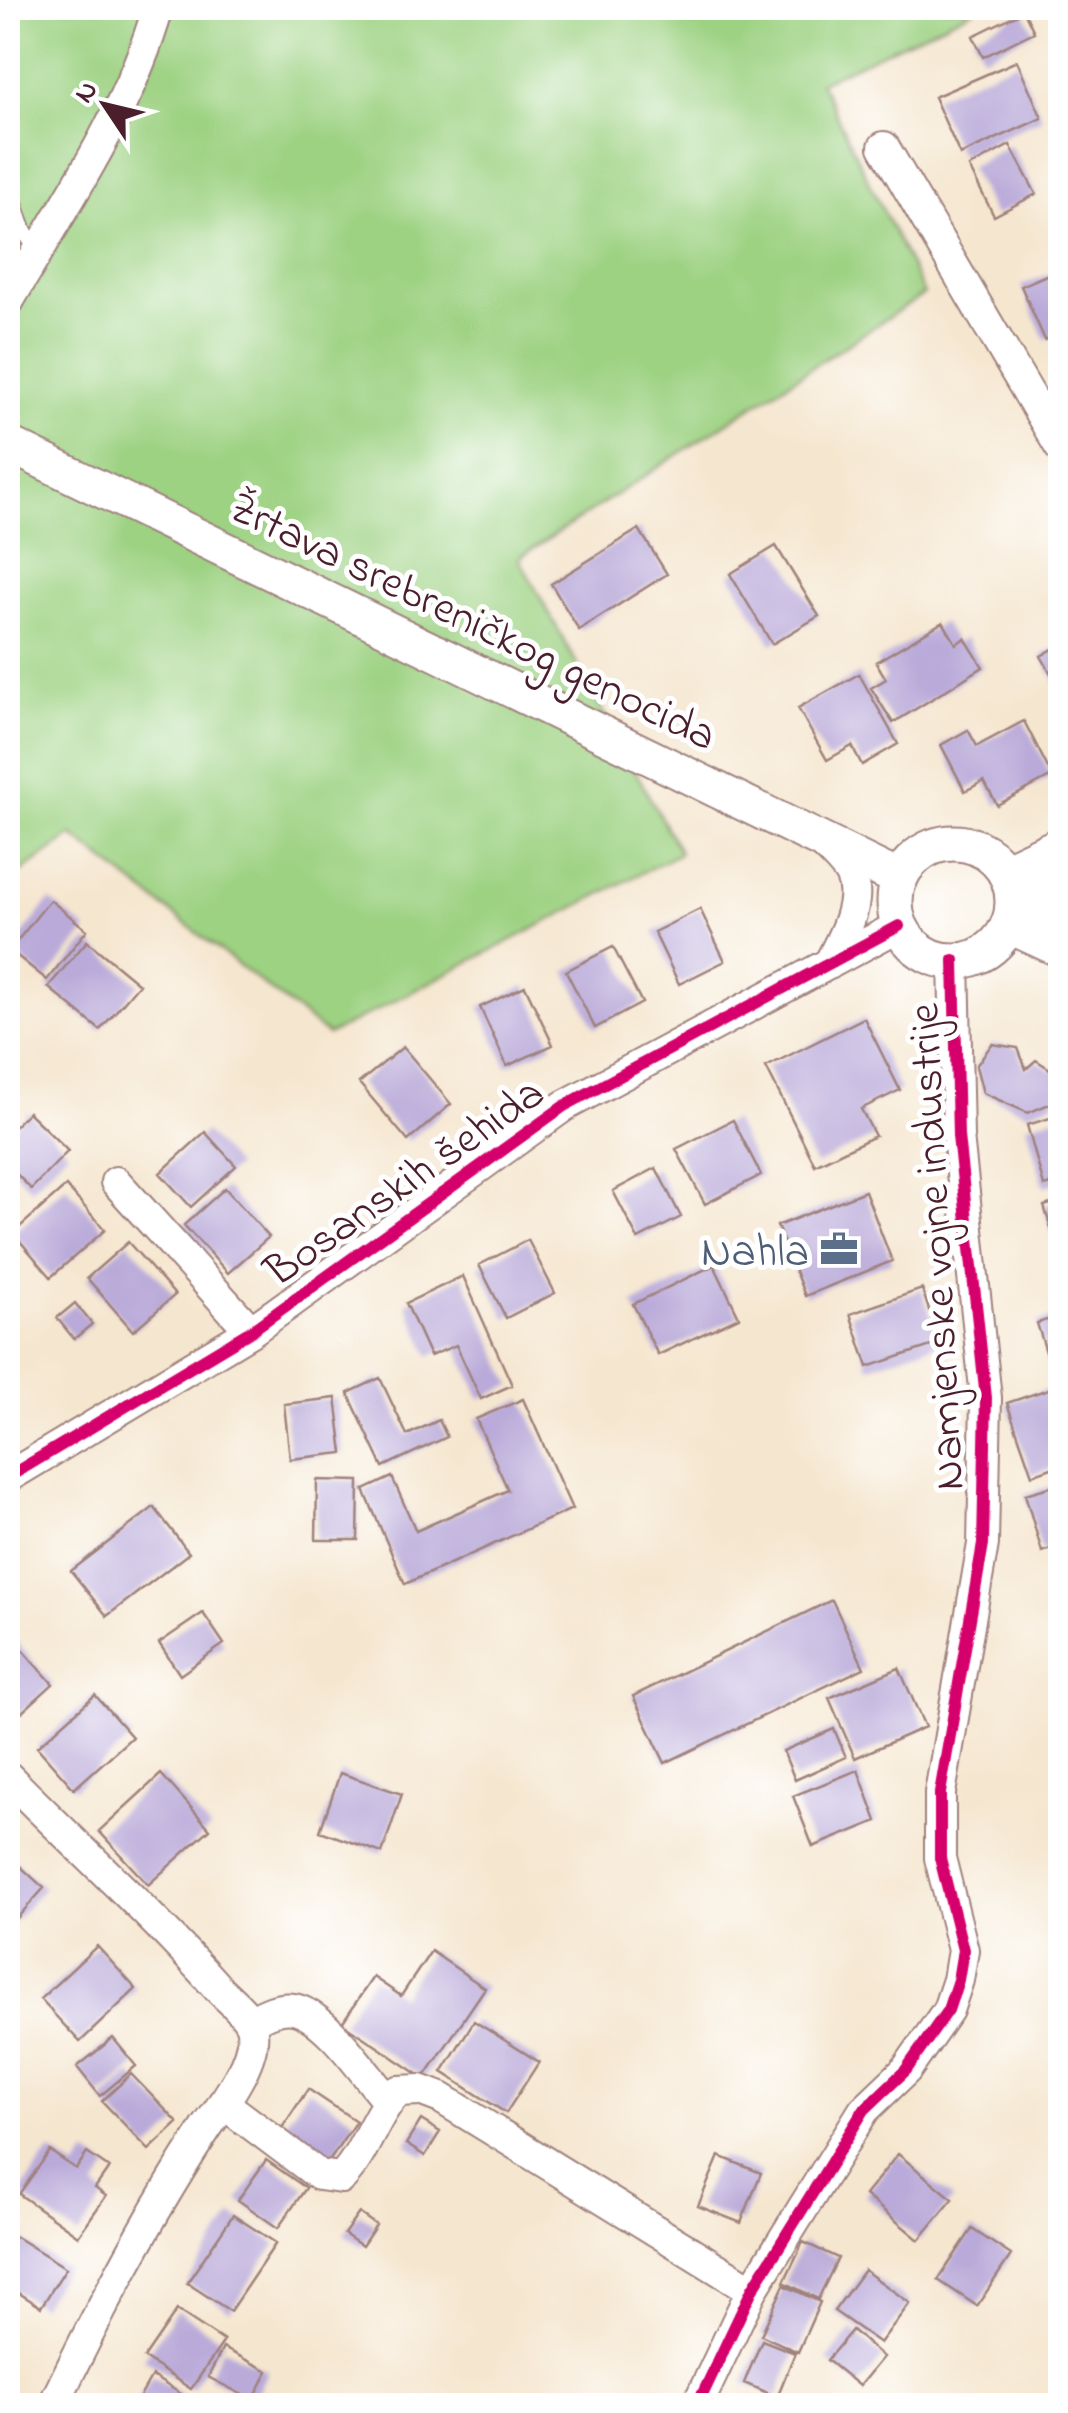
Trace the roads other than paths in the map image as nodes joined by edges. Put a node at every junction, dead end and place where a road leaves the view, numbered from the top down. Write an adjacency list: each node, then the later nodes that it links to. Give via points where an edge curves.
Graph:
1 (158, 8): 4 (street, via 115,116)
2 (884, 147): 7 (street)
3 (8, 184): 4 (lane, via 24,232)
4 (38, 250): 5 (street)
5 (8, 302)
6 (8, 444): 8 (street, Žrtava srebreničkog genocida)
7 (1060, 448)
8 (822, 841): 11 (street, Žrtava srebreničkog genocida); 17 (street, via 852,877 847,929)
9 (1059, 843): 10 (street); 14 (street, via 1040,869 1038,895 1045,922)
10 (1004, 869): 11 (street, via 990,854 954,842 916,855); 12 (street, via 1012,886)
11 (900, 879): 13 (street, via 894,907)
12 (1008, 925): 15 (street); 16 (street, via 982,954)
13 (900, 926): 16 (street, via 926,954); 17 (street, Bosanskih šehida)
14 (1060, 938)
15 (1060, 948)
16 (954, 960): 25 (street, Namjenske vojne industrije, via 958,1136 986,1398 983,1544 940,1793 940,1858 963,1950 948,2010 906,2070 864,2110)
17 (829, 964): 19 (street, Bosanskih šehida, via 564,1106)
18 (116, 1182): 19 (street)
19 (252, 1331): 20 (street, Bosanskih šehida)
20 (8, 1477)
21 (8, 1777): 22 (street)
22 (250, 2022): 23 (street, via 292,2008 316,2018); 24 (street, via 248,2058)
23 (388, 2100): 24 (street, via 356,2163 341,2178 319,2176); 25 (street, via 398,2091 420,2090 440,2098)
24 (223, 2103): 26 (street, via 167,2188)
25 (752, 2290): 27 (street, Namjenske vojne industrije)
26 (53, 2406)
27 (696, 2406)

